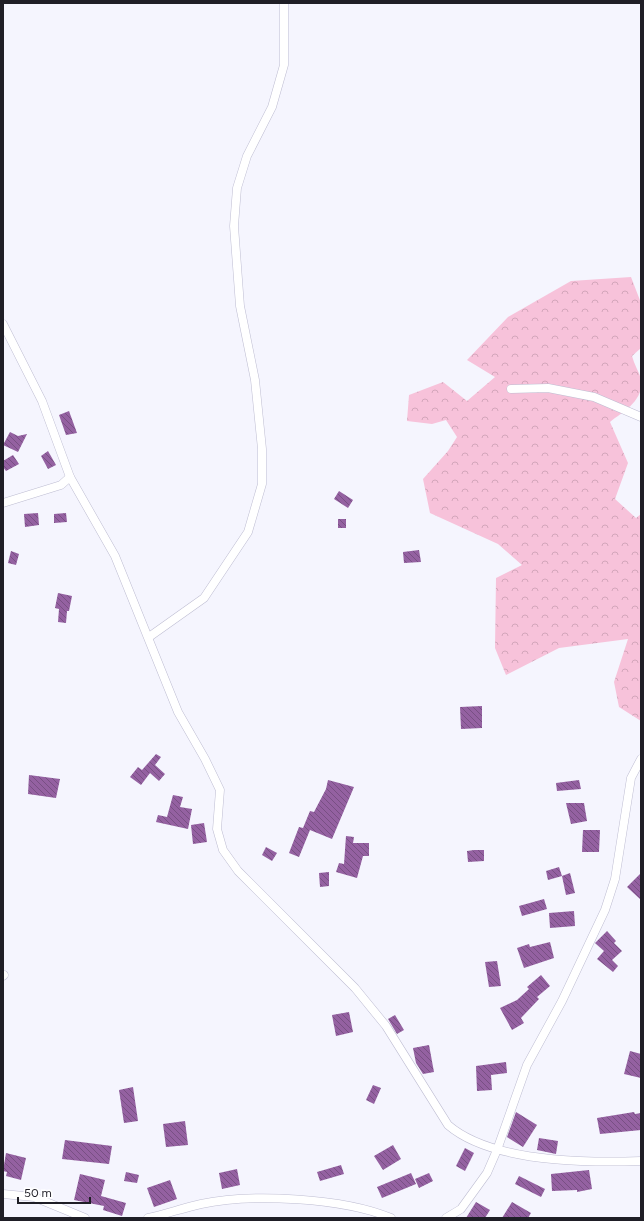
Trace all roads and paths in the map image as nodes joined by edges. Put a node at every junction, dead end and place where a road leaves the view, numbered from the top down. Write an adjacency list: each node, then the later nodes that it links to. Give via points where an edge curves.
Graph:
1 (284, 3): 7 (street, via 284,65 272,107 245,162 237,188 234,226 240,306 255,380 262,449 262,484 248,532 204,598)
2 (3, 324): 5 (street, via 42,401)
3 (511, 389): 4 (street, via 548,388 594,397)
4 (641, 417)
5 (70, 477): 6 (street, via 61,485); 7 (street, via 115,556)
6 (3, 503)
7 (149, 636): 9 (street, via 178,712 220,790 217,829 223,850 238,872 260,895 355,988 386,1026 448,1125 457,1133)
8 (641, 759): 9 (street, via 631,778 615,879 605,910 562,1001 527,1065)
9 (497, 1150): 10 (street, via 520,1155); 15 (street, via 487,1173 461,1209)
10 (641, 1161)
11 (3, 1194): 12 (street, via 34,1197)
12 (85, 1218)
13 (148, 1218): 14 (street, via 201,1204 261,1197 339,1204)
14 (390, 1218)
15 (446, 1218)

